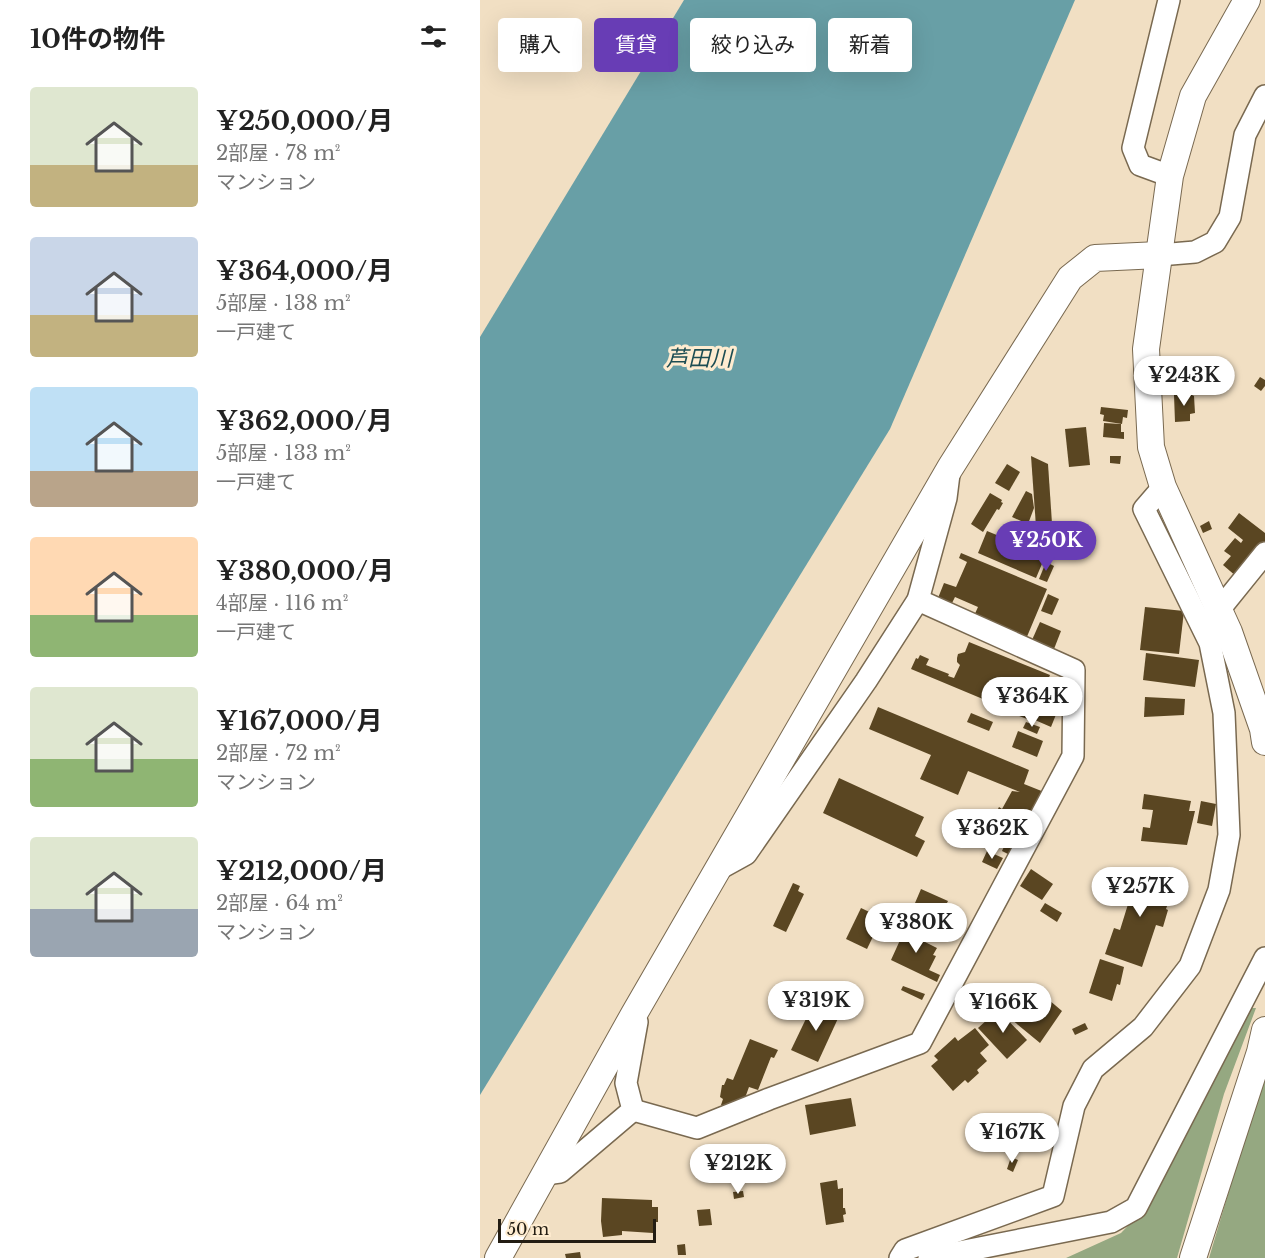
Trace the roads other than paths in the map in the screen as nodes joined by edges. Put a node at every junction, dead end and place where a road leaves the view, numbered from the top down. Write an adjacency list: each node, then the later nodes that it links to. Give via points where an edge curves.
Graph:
1 (1169, 0): 4 (street, via 1133,148 1140,165)
2 (1247, 0): 4 (street, via 1193,96)
3 (1265, 96): 5 (street, via 1245,135 1230,217 1215,242 1195,252)
4 (1170, 176): 5 (street)
5 (1159, 255): 6 (street, via 1095,258 1070,278); 7 (street, via 1146,349 1150,447)
6 (950, 468): 9 (street, via 946,498); 12 (street)
7 (1163, 487): 10 (street); 19 (street, via 1144,509 1210,643 1224,713 1229,835 1219,890 1190,966 1143,1027 1093,1069 1074,1106 1053,1196 906,1250)
8 (1265, 553): 10 (street)
9 (918, 600): 12 (street, via 746,854); 16 (street, via 1074,670 1072,756 920,1043 697,1128)
10 (1219, 610): 11 (street)
11 (1265, 742)
12 (717, 870): 14 (street)
13 (1265, 958): 20 (street, via 1136,1208 1111,1222)
14 (633, 1014): 16 (street, via 637,1022 626,1083); 17 (street)
15 (1265, 1030): 21 (street)
16 (633, 1110): 17 (street, via 560,1172)
17 (545, 1174): 18 (street)
18 (498, 1258)
19 (900, 1258)
20 (929, 1258)
21 (1193, 1258)

